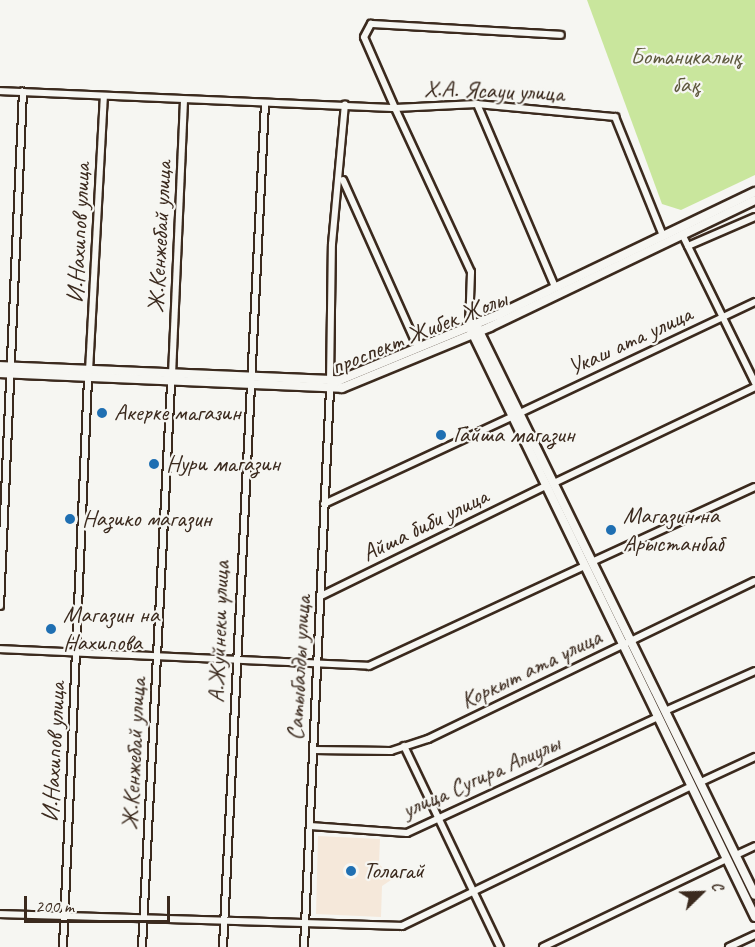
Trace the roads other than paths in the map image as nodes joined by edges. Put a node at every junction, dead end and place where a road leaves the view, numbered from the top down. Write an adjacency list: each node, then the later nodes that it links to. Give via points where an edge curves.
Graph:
1 (561, 35): 9 (street, via 371,24 364,37)
2 (0, 92): 3 (street)
3 (23, 92): 4 (street); 23 (street)
4 (104, 96): 5 (street); 25 (street, И.Нахипов улица)
5 (184, 100): 6 (street); 26 (street, Ж.Кенжебай улица)
6 (265, 103): 8 (street); 27 (street, А.Жуйнеки улица)
7 (477, 104): 9 (street, Х.А. Ясауи улица); 14 (street, Х.А. Ясауи улица, via 615,117); 17 (street)
8 (345, 105): 9 (street); 10 (street, Сатыбалды улица)
9 (395, 108): 20 (street, Х.А. Ясауи улица, via 471,272)
10 (341, 176): 21 (street); 29 (street, Сатыбалды улица, via 332,244)
11 (755, 192): 14 (street, проспект Жибек Жолы)
12 (755, 200): 15 (street, проспект Жибек Жолы)
13 (755, 217): 16 (street)
14 (663, 236): 17 (street, проспект Жибек Жолы)
15 (683, 236): 16 (street); 20 (street, проспект Жибек Жолы)
16 (688, 246): 19 (street)
17 (555, 287): 20 (street, проспект Жибек Жолы)
18 (755, 302): 19 (street, Укаш ата улица)
19 (721, 318): 28 (street); 30 (street, Укаш ата улица)
20 (474, 327): 21 (street, проспект Жибек Жолы); 29 (street, проспект Жибек Жолы); 30 (street); 31 (street)
21 (418, 348): 29 (street, проспект Жибек Жолы)
22 (0, 366): 23 (street, проспект Жибек Жолы)
23 (11, 370): 24 (street, проспект Жибек Жолы); 25 (street, проспект Жибек Жолы); 39 (street)
24 (0, 373)
25 (89, 376): 26 (street, проспект Жибек Жолы); 42 (street, И.Нахипов улица)
26 (171, 380): 27 (street, проспект Жибек Жолы); 43 (street, Ж.Кенжебай улица)
27 (248, 383): 29 (street, проспект Жибек Жолы); 44 (street, А.Жуйнеки улица)
28 (755, 385): 32 (street, Айша биби улица)
29 (330, 386): 34 (street, Сатыбалды улица)
30 (520, 412): 32 (street)
31 (511, 417): 32 (street); 34 (street)
32 (550, 485): 35 (street); 36 (street); 38 (street, Айша биби улица)
33 (755, 487): 35 (street)
34 (324, 504): 38 (street, Сатыбалды улица)
35 (594, 561): 40 (street)
36 (584, 566): 40 (street); 45 (street, via 380,664)
37 (755, 581): 40 (street, Коркыт ата улица)
38 (321, 596): 45 (street, Сатыбалды улица)
39 (0, 606)
40 (627, 643): 47 (street); 48 (street, Коркыт ата улица)
41 (0, 649): 42 (street)
42 (77, 652): 43 (street); 60 (street, И.Нахипов улица)
43 (157, 656): 44 (street); 62 (street, Ж.Кенжебай улица)
44 (236, 660): 45 (street); 63 (street, А.Жуйнеки улица)
45 (316, 663): 49 (street, Сатыбалды улица)
46 (755, 672): 47 (street, улица Сугира Алиулы)
47 (662, 714): 51 (street); 52 (street, улица Сугира Алиулы)
48 (404, 746): 49 (street, Коркыт ата улица); 52 (street)
49 (314, 750): 53 (street, Сатыбалды улица)
50 (755, 757): 51 (street)
51 (697, 784): 55 (street); 56 (street); 57 (street)
52 (439, 818): 53 (street, улица Сугира Алиулы, via 407,832 386,834); 57 (street)
53 (310, 826): 64 (street, Сатыбалды улица)
54 (755, 846): 55 (street)
55 (736, 855): 58 (street)
56 (727, 859): 61 (street); 71 (street)
57 (474, 892): 64 (street, via 402,926); 70 (street)
58 (755, 895)
59 (0, 915): 60 (street)
60 (65, 916): 62 (street); 66 (street, И.Нахипов улица)
61 (755, 917)
62 (143, 918): 63 (street); 67 (street, Ж.Кенжебай улица)
63 (225, 924): 64 (street); 68 (street, А.Жуйнеки улица)
64 (305, 924): 69 (street, Сатыбалды улица)
65 (755, 935): 72 (street)
66 (63, 947)
67 (142, 947)
68 (223, 947)
69 (304, 947)
70 (500, 947)
71 (543, 947)
72 (729, 947)

